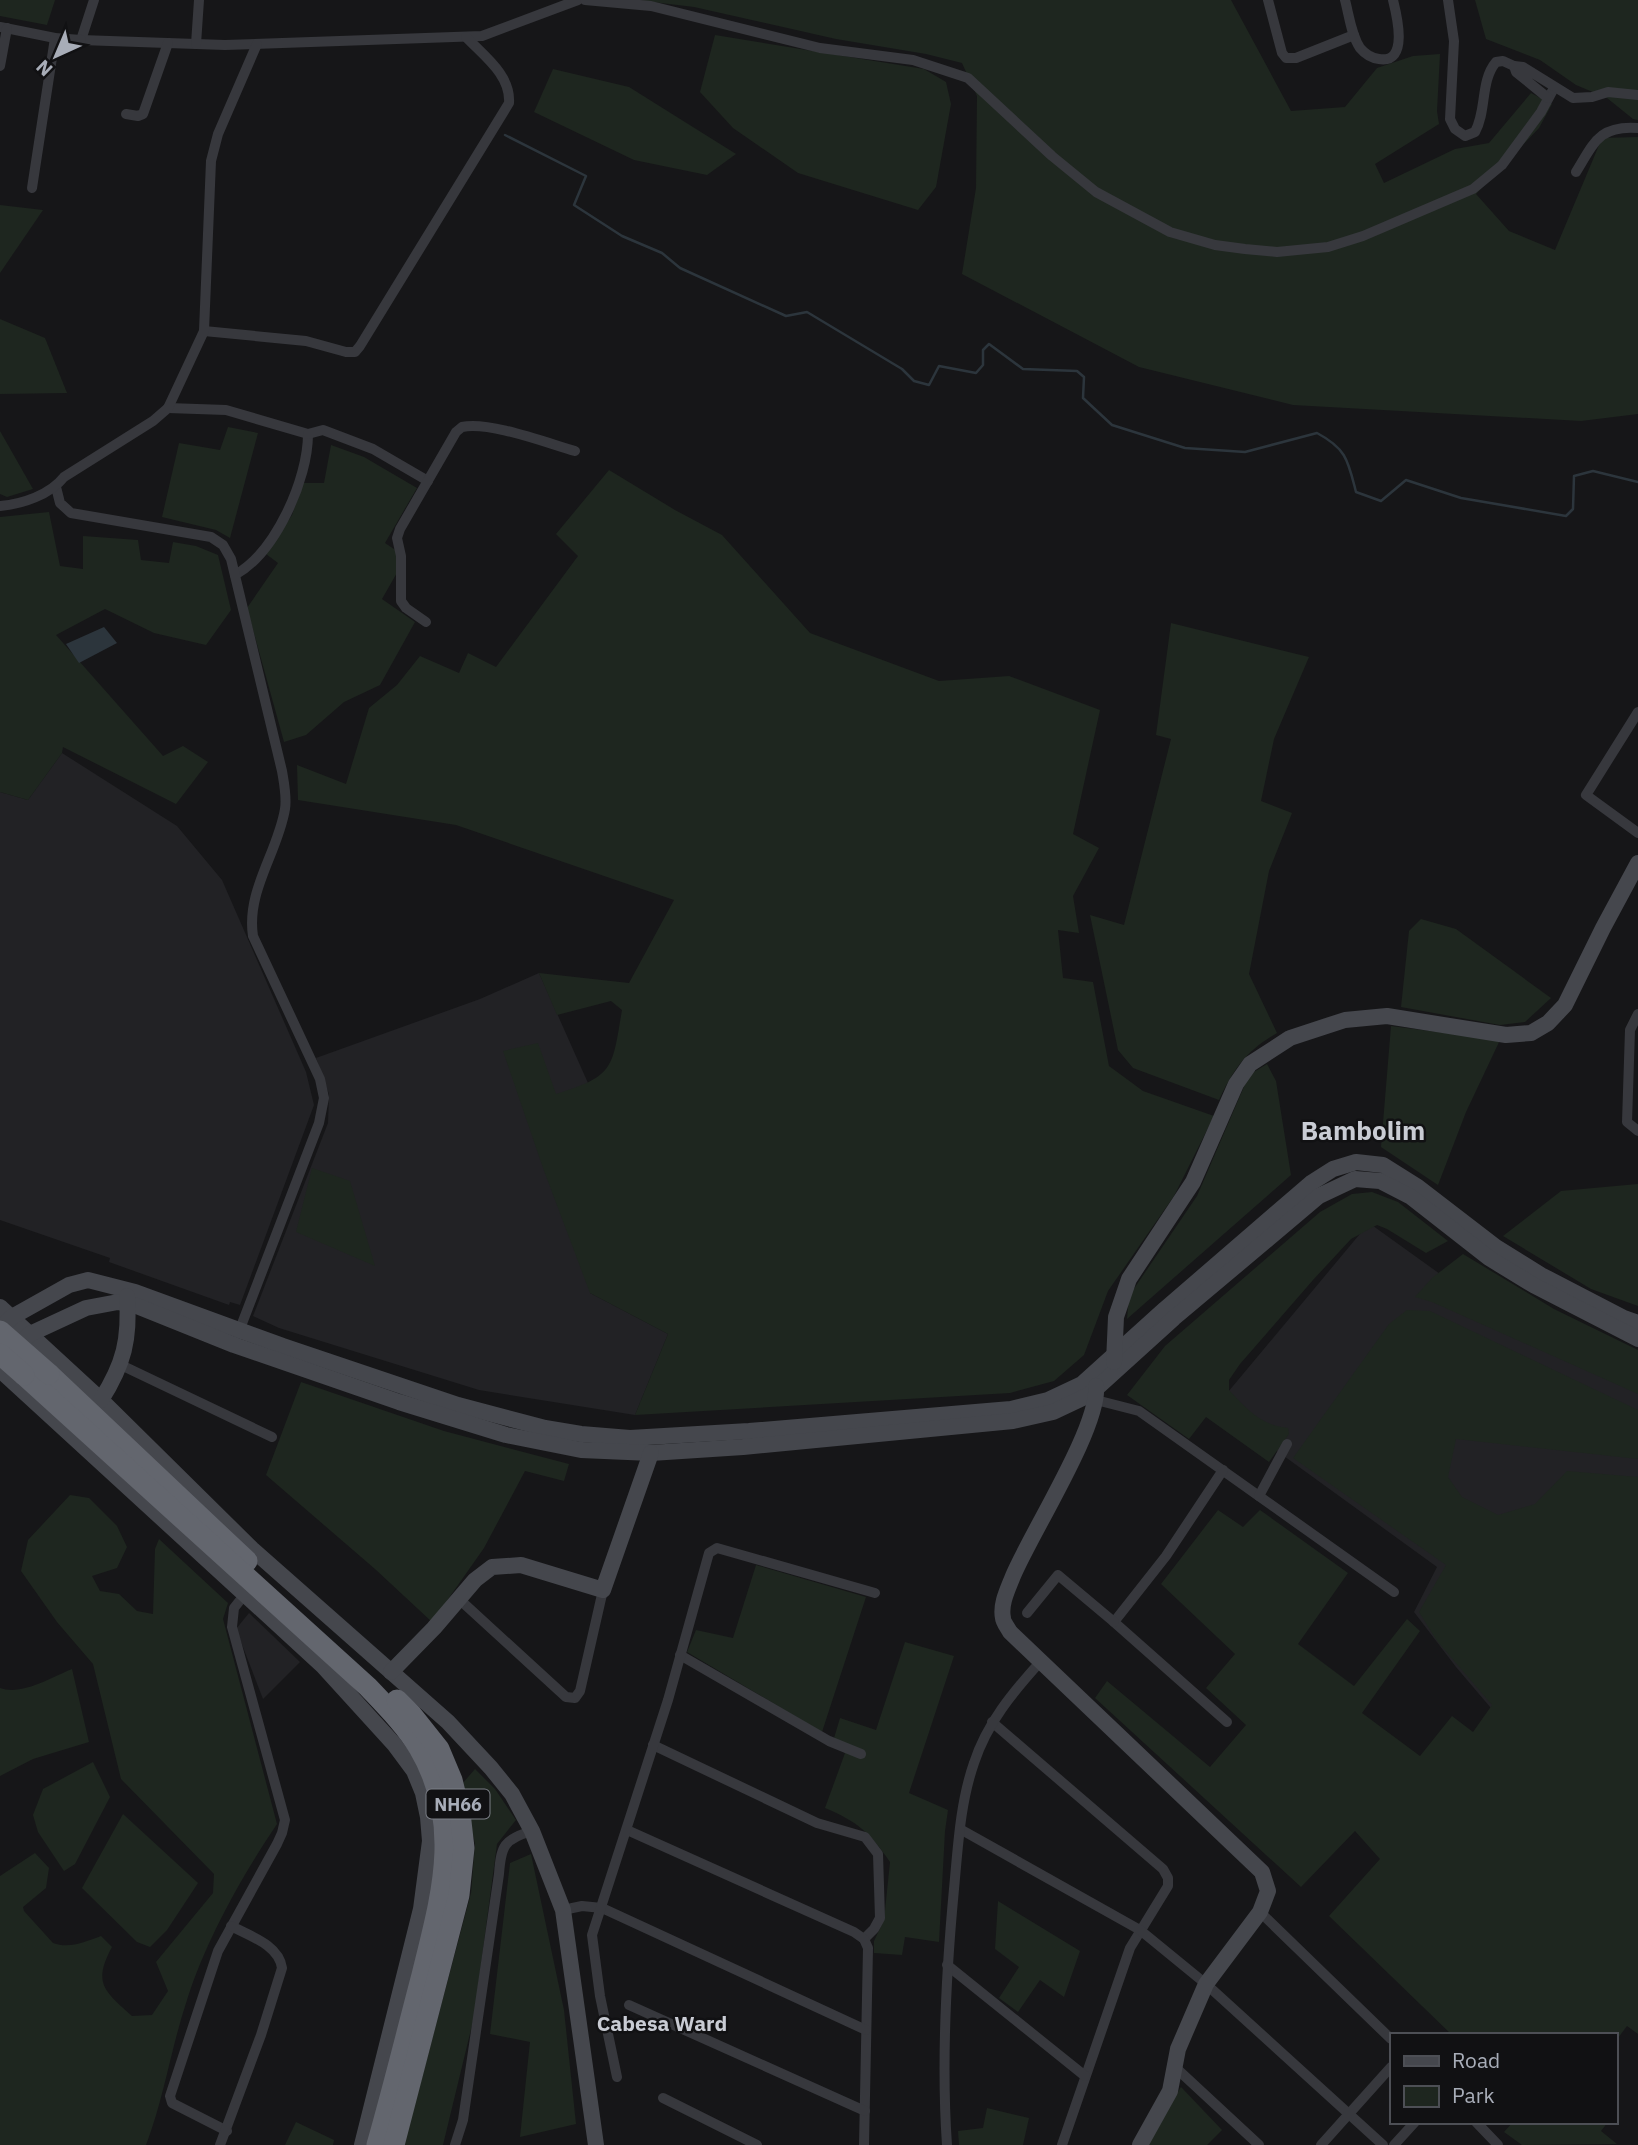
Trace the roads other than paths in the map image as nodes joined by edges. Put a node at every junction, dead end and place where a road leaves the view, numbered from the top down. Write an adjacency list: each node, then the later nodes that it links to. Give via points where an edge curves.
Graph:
1 (94, 0): 12 (street)
2 (199, 0): 14 (street)
3 (577, 0): 10 (street, via 482,36); 17 (street, via 651,6 820,48 913,60 968,78 1096,192 1170,232 1245,249 1277,252 1328,247 1473,189 1502,165)
4 (1268, 0): 9 (street, via 1286,58)
5 (1345, 0): 9 (street)
6 (1393, 0): 9 (street, via 1399,45 1393,55 1383,60 1370,57)
7 (1448, 0): 17 (street, via 1454,41 1450,119 1455,129 1465,136 1475,132 1482,120 1487,75 1496,62 1523,67)
8 (3, 28): 11 (street); 16 (street)
9 (1354, 35)
10 (466, 37): 15 (street); 23 (street, via 506,80 509,103 355,352 306,341)
11 (55, 38): 12 (street); 22 (street)
12 (81, 40): 13 (street)
13 (168, 43): 14 (street); 19 (street, via 143,114)
14 (196, 44): 15 (street)
15 (257, 44): 23 (street, via 211,161)
16 (0, 66)
17 (1551, 93): 18 (street, via 1573,98 1608,92)
18 (1638, 95)
19 (125, 114)
20 (1638, 128): 21 (street, via 1608,130)
21 (1576, 172)
22 (32, 188)
23 (204, 331): 24 (street)
24 (168, 408): 25 (street, via 226,410); 28 (street, via 64,477)
25 (308, 434): 27 (street, via 323,430 373,449); 30 (street, via 301,478 288,511 267,544)
26 (575, 451): 27 (street, via 505,431 467,426 456,432)
27 (428, 481): 31 (street, via 397,538 401,601)
28 (56, 487): 29 (street); 30 (street, via 60,503 71,513 211,537 223,545)
29 (0, 506)
30 (235, 575): 42 (street, via 282,771 286,807 257,894 253,936 320,1079 324,1098 320,1123)
31 (426, 622)
32 (1638, 712): 33 (street, via 1586,795)
33 (1638, 833)
34 (1638, 863): 47 (main road, via 1565,1005 1531,1033 1506,1035 1387,1016 1345,1020 1290,1038 1250,1064 1236,1084 1193,1182 1129,1279 1116,1317)
35 (1638, 1014): 36 (street, via 1630,1030)
36 (1634, 1055): 37 (street, via 1627,1122)
37 (1638, 1131)
38 (127, 1296): 39 (main road, via 88,1280 69,1284); 41 (main road, via 86,1308); 42 (main road); 46 (main road, via 129,1333)
39 (3, 1321): 41 (main road); 99 (highway, NH66, bridge, via 49,1374 376,1679 439,1749 453,1780 460,1813 464,1849 460,1895)
40 (1638, 1323): 47 (main road, via 1530,1268 1382,1165 1356,1162 1311,1183 1165,1309)
41 (30, 1334): 45 (main road); 50 (main road)
42 (237, 1338): 49 (main road, via 458,1405 581,1434 629,1438 1011,1409 1048,1400 1082,1384); 53 (main road, via 400,1402 506,1435 581,1450)
43 (1638, 1339): 47 (main road, via 1489,1258 1411,1198 1380,1181 1355,1179 1319,1196)
44 (0, 1354): 98 (highway, NH66, bridge, via 368,1687 419,1749 433,1781 447,1851 442,1895)
45 (0, 1364)
46 (121, 1365): 50 (main road); 51 (street)
47 (1114, 1365): 49 (main road)
48 (0, 1370): 59 (main road)
49 (1095, 1388): 53 (main road, via 1053,1412 1013,1421); 54 (street, via 1139,1411); 64 (main road, via 1083,1438 1004,1600 1003,1618 1010,1632)
50 (102, 1400): 65 (main road, via 270,1564)
51 (272, 1437)
52 (1287, 1444): 55 (street)
53 (651, 1453): 56 (main road)
54 (1223, 1470): 55 (street); 62 (street, via 1166,1556)
55 (1259, 1496): 57 (street)
56 (603, 1590): 60 (main road, via 520,1565 492,1567); 60 (street, via 575,1698 566,1697)
57 (1394, 1592)
58 (875, 1593): 63 (street, via 717,1548 709,1553)
59 (245, 1594): 76 (street, via 234,1608 232,1626 285,1821); 97 (main road, via 323,1666 394,1744 423,1793 430,1841 421,1909)
60 (458, 1599): 65 (main road)
61 (1027, 1613): 62 (street, via 1058,1575)
62 (1114, 1622): 67 (street)
63 (680, 1656): 68 (street); 69 (street, via 829,1741)
64 (1041, 1661): 66 (street); 75 (main road, via 1262,1872 1268,1891)
65 (391, 1672): 72 (main road, via 491,1768 512,1794)
66 (992, 1721): 70 (street, via 974,1763); 77 (street, via 1163,1869 1168,1886)
67 (1227, 1722)
68 (653, 1745): 71 (street); 78 (street, via 817,1823 865,1837 878,1854 880,1918)
69 (861, 1754)
70 (960, 1829): 77 (street); 79 (street)
71 (626, 1830): 73 (street); 78 (street)
72 (531, 1831): 74 (main road); 100 (street, via 511,1837 501,1852 463,2120)
73 (602, 1908): 74 (street); 82 (street); 87 (street, via 592,1935)
74 (563, 1910): 94 (main road)
75 (1260, 1912): 80 (main road); 83 (street)
76 (231, 1926): 93 (street, via 274,1950 282,1968); 93 (street, via 218,1951 170,2096 172,2103)
77 (1140, 1930): 80 (street); 86 (street)
78 (864, 1940): 82 (street, via 868,1948)
79 (947, 1965): 86 (street); 103 (street, via 943,2094)
80 (1206, 1984): 84 (main road, via 1178,2049); 90 (street)
81 (629, 2005): 89 (street)
82 (866, 2030): 89 (street)
83 (1390, 2038)
84 (1176, 2068): 104 (main road, via 1170,2091); 105 (street)
85 (1390, 2068): 90 (street)
86 (1084, 2076): 95 (street)
87 (617, 2077)
88 (663, 2098): 101 (street)
89 (865, 2111): 102 (street)
90 (1348, 2113): 106 (street); 107 (street)
91 (1413, 2124): 108 (street)
92 (1478, 2124): 109 (street)
93 (227, 2131): 96 (street)
94 (596, 2142)
95 (1066, 2144)
96 (220, 2145)
97 (362, 2145)
98 (377, 2145)
99 (394, 2145)
100 (455, 2145)
101 (757, 2145)
102 (863, 2145)
103 (947, 2145)
104 (1140, 2145)
105 (1259, 2145)
106 (1321, 2145)
107 (1383, 2145)
108 (1394, 2145)
109 (1499, 2145)

